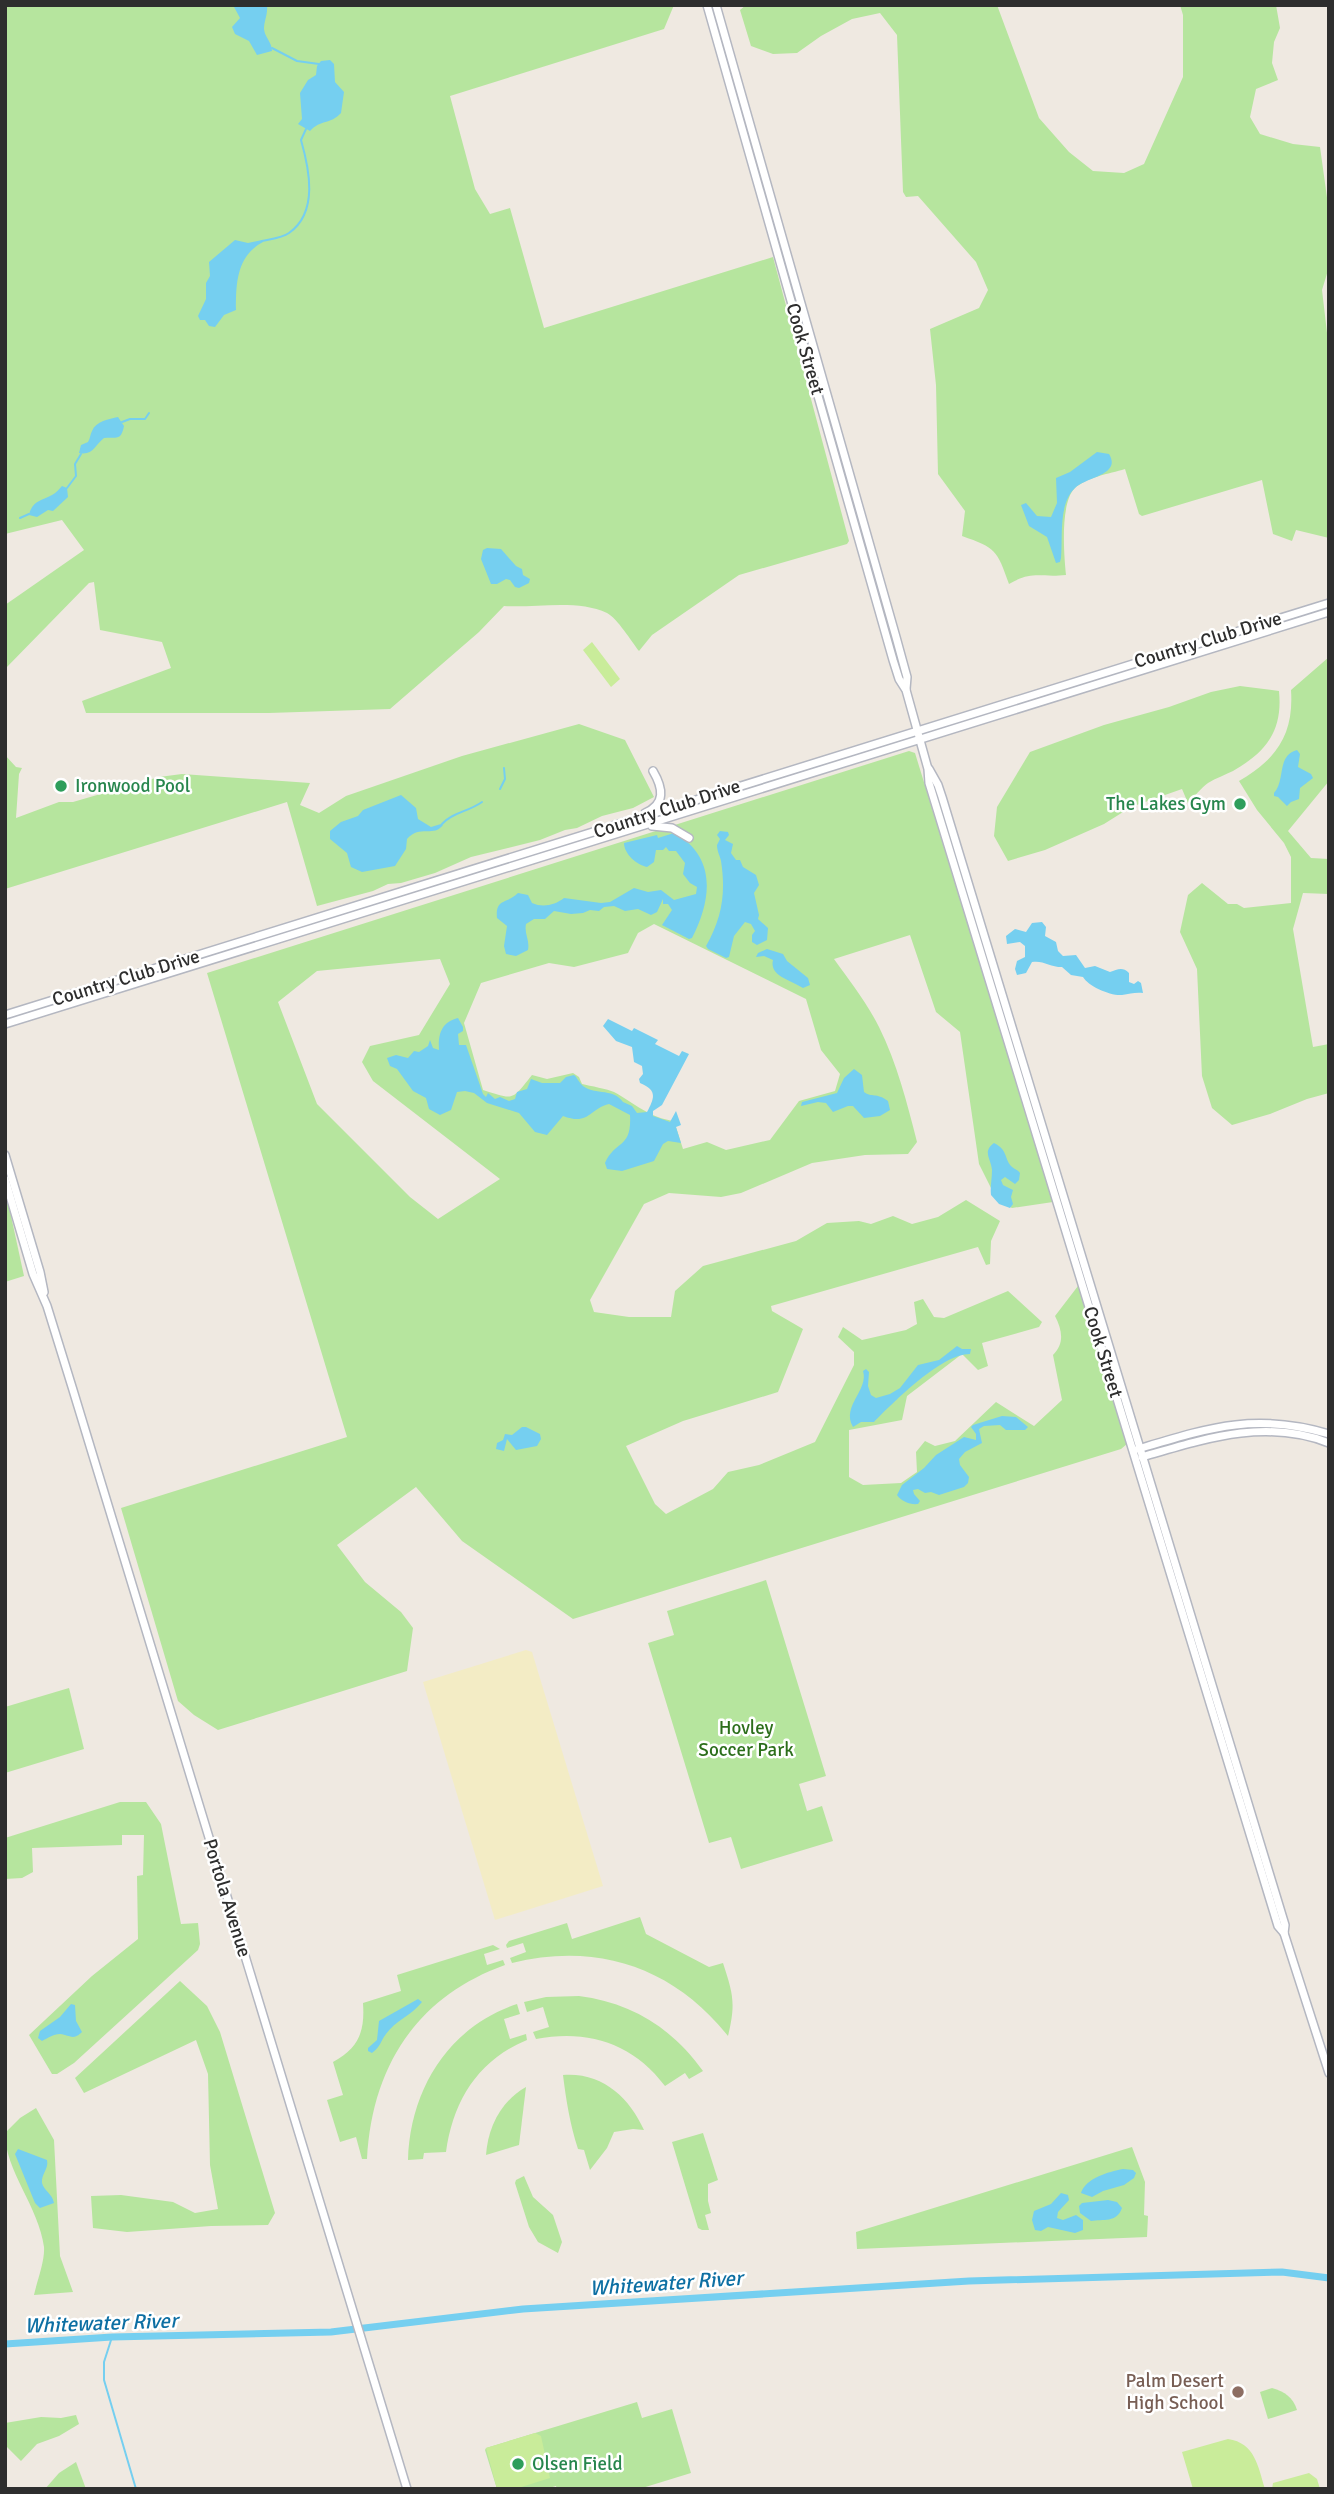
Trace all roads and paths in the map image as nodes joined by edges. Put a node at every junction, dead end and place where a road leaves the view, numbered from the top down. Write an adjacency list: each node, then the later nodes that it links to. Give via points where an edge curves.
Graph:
1 (707, 5): 4 (main road, Cook Street)
2 (716, 5): 6 (main road, Cook Street)
3 (1329, 603): 8 (main road, Country Club Drive)
4 (878, 607): 6 (main road); 7 (main road, Cook Street, via 898,679)
5 (1329, 612): 9 (main road, Country Club Drive)
6 (892, 624): 7 (main road, Cook Street, via 907,677)
7 (906, 690): 10 (main road, Cook Street)
8 (1030, 696): 9 (main road); 10 (main road, Country Club Drive)
9 (990, 718): 10 (main road, Country Club Drive)
10 (918, 735): 11 (main road, Cook Street); 13 (main road, Country Club Drive); 14 (main road, Country Club Drive)
11 (928, 769): 25 (main road, Cook Street); 26 (main road, Cook Street, via 938,785)
12 (653, 771): 13 (main road, via 662,788 660,800 650,811)
13 (619, 824): 16 (main road, Country Club Drive)
14 (617, 834): 15 (main road, via 659,826); 17 (main road, Country Club Drive)
15 (689, 838)
16 (314, 919): 17 (main road, via 310,926); 18 (main road, Country Club Drive)
17 (283, 938): 18 (main road, Country Club Drive)
18 (256, 942): 19 (main road, Country Club Drive); 20 (main road, Country Club Drive)
19 (5, 1015)
20 (5, 1024)
21 (5, 1155): 24 (main road, Portola Avenue)
22 (5, 1173): 24 (main road)
23 (5, 1179): 28 (main road, Portola Avenue)
24 (19, 1203): 28 (main road, Portola Avenue)
25 (1057, 1207): 26 (main road, via 1061,1206); 27 (main road, Cook Street)
26 (1076, 1237): 29 (main road, Cook Street)
27 (1088, 1304): 29 (main road, via 1107,1353); 32 (main road, Cook Street)
28 (47, 1306): 39 (main road, Portola Avenue)
29 (1114, 1359): 32 (main road, Cook Street)
30 (1329, 1434): 32 (main road, via 1292,1425 1251,1423 1200,1430)
31 (1329, 1443): 32 (main road, via 1291,1433 1242,1431)
32 (1139, 1453): 33 (main road, Cook Street); 34 (main road, Cook Street)
33 (1169, 1570): 34 (main road); 35 (main road, Cook Street)
34 (1184, 1591): 36 (main road, Cook Street)
35 (1224, 1755): 36 (main road); 37 (main road, Cook Street)
36 (1239, 1771): 37 (main road, Cook Street)
37 (1284, 1933): 38 (main road, Cook Street)
38 (1329, 2073)
39 (407, 2489)

